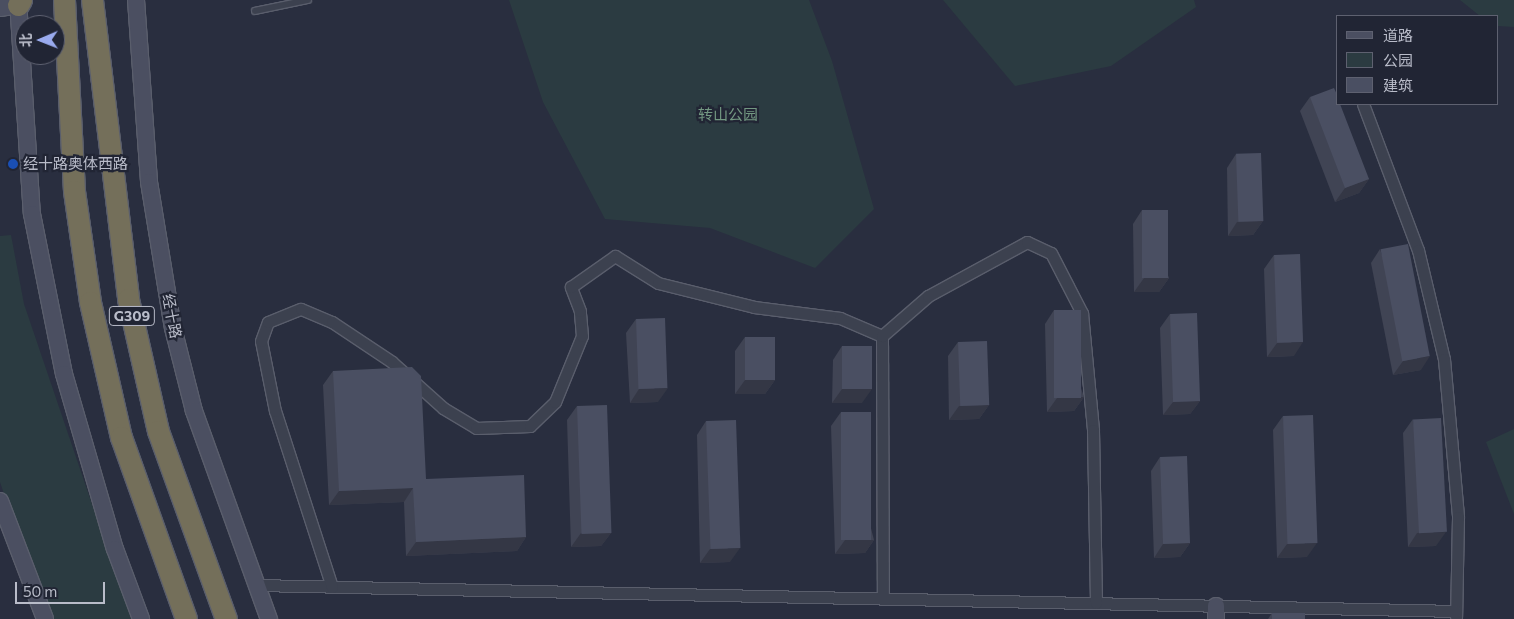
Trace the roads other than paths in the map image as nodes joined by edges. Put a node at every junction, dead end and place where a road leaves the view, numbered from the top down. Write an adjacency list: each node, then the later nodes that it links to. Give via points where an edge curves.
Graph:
1 (64, 0): 18 (highway, G309, via 74,191 90,302 121,437)
2 (92, 0): 19 (highway, G309, via 128,298 158,431)
3 (136, 0): 10 (main road, 经十路, via 150,182 173,328 194,411)
4 (308, 0): 6 (lane)
5 (14, 3): 17 (main road, via 38,242 64,374 115,549)
6 (256, 11)
7 (1363, 105): 15 (street, via 1418,250 1444,359 1458,517)
8 (882, 336): 11 (street, via 840,318 754,307 658,283 615,256 571,287 580,311 582,336 554,402 530,426 476,428 332,322 301,309 268,322 261,341 275,411); 12 (street); 13 (street, via 928,296 1026,242 1051,253 1082,313 1090,367)
9 (0, 501): 16 (main road)
10 (256, 585): 11 (street); 20 (main road, 经十路)
11 (332, 587): 12 (street)
12 (883, 599): 13 (street)
13 (1096, 603): 14 (street)
14 (1216, 612): 15 (street)
15 (1456, 615)
16 (45, 619)
17 (141, 619)
18 (186, 619)
19 (226, 619)
20 (269, 619)

